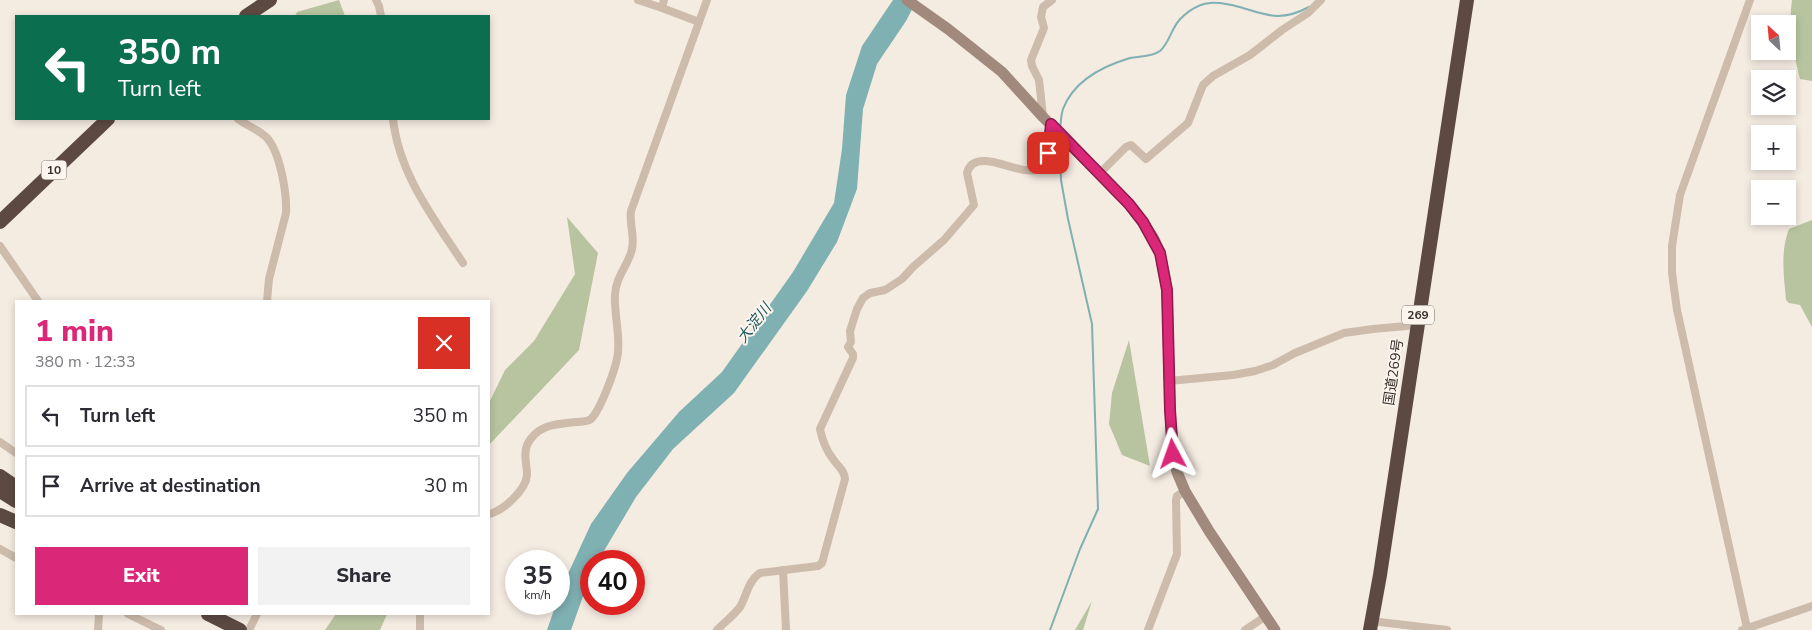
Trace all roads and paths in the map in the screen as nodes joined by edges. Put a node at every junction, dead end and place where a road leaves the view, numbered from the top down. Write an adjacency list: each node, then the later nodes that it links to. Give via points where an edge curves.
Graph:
1 (270, 0): 11 (highway)
2 (376, 0): 12 (street)
3 (638, 0): 10 (street)
4 (707, 0): 13 (street)
5 (907, 0): 17 (street, via 1002,72)
6 (1052, 0): 17 (street, via 1043,7 1044,28 1031,60)
7 (1321, 0): 18 (street, via 1250,55 1203,85 1188,123 1146,159 1131,146 1126,147)
8 (1467, 0): 24 (highway, 国道269号 / 269)
9 (1750, 0): 49 (street, via 1680,195 1672,259 1677,310)
10 (663, 4): 13 (street)
11 (248, 15)
12 (381, 15)
13 (699, 22): 34 (street, via 631,211 634,243 615,291 618,353 607,389 591,419 548,425 537,433 528,443 525,453 527,476 522,488 500,510)
14 (107, 120): 19 (highway, 10)
15 (240, 120): 23 (street, via 269,140 287,203)
16 (393, 120): 21 (street, via 404,168)
17 (1053, 127): 18 (street); 38 (street, via 1047,167 1026,171 988,162 972,164 967,173 974,205 944,240 902,279 863,298 850,330 848,347 853,358 820,428 827,450 844,472 845,479 825,554 818,566)
18 (1099, 174): 25 (street, via 1143,222 1160,253 1167,290)
19 (0, 222)
20 (0, 246): 22 (street)
21 (464, 263)
22 (37, 300)
23 (267, 300)
24 (1417, 326): 25 (street, via 1344,334 1255,371); 48 (highway, 国道269号 / 269)
25 (1169, 381): 31 (street, via 1173,454)
26 (0, 442): 27 (street)
27 (15, 451)
28 (0, 476): 29 (highway)
29 (15, 486)
30 (0, 491): 32 (highway)
31 (1185, 491): 46 (street); 57 (street, via 1176,500 1177,554)
32 (15, 500)
33 (0, 514): 35 (highway)
34 (490, 514)
35 (15, 522)
36 (0, 549): 37 (street)
37 (15, 557)
38 (783, 570): 55 (street, via 756,576 740,607); 56 (street)
39 (1812, 606): 49 (street)
40 (99, 615): 50 (street)
41 (130, 615): 51 (street)
42 (206, 615): 47 (highway)
43 (212, 615): 47 (highway)
44 (256, 615): 53 (street)
45 (420, 615): 54 (street)
46 (1266, 616): 58 (street); 59 (street)
47 (227, 624): 52 (highway)
48 (1371, 625): 60 (street)
49 (1744, 629)
50 (98, 630)
51 (161, 630)
52 (240, 630)
53 (249, 630)
54 (420, 630)
55 (717, 630)
56 (786, 630)
57 (1148, 630)
58 (1245, 630)
59 (1275, 630)
60 (1447, 630)

